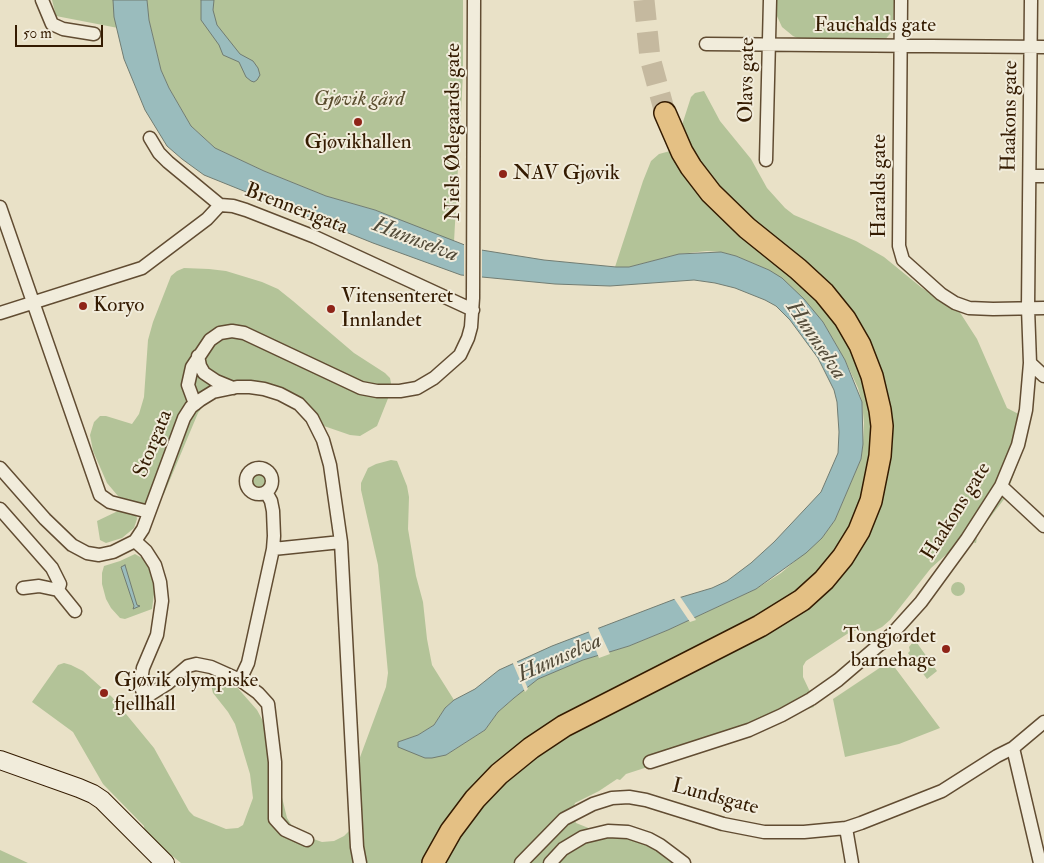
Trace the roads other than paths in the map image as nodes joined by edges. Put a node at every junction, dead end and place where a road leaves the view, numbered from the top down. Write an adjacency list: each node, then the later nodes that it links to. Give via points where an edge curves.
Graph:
1 (42, 0): 6 (street, via 52,24)
2 (474, 0): 21 (street, Niels Ødegaards gate)
3 (770, 0): 8 (street, Olavs gate)
4 (901, 0): 9 (street, Haralds gate)
5 (1031, 0): 10 (street, Haakons gate)
6 (94, 34)
7 (706, 44): 8 (street, Fauchalds gate)
8 (769, 45): 9 (street, Fauchalds gate); 13 (street, Olavs gate)
9 (901, 46): 10 (street, Fauchalds gate); 19 (street, Haralds gate, via 899,246 903,260 941,294 968,308)
10 (1038, 46): 14 (street, Haakons gate)
11 (664, 113): 49 (highway, via 682,152 711,193 746,228 824,293 860,345 872,376 882,426 872,501 859,532 843,557 802,600 760,626 573,722 531,748 475,799 451,831)
12 (150, 138): 16 (street, Brennerigata, via 158,153)
13 (766, 160)
14 (1030, 176): 15 (street); 19 (street, Haakons gate)
15 (1044, 176)
16 (220, 206): 18 (street, via 142,268); 21 (street, Brennerigata, via 246,210 315,237)
17 (0, 207): 18 (street, Storgata)
18 (34, 302): 22 (street); 32 (street, Storgata, via 100,495 110,502)
19 (1028, 308): 20 (street, Haralds gate); 24 (street, Haakons gate)
20 (1044, 308)
21 (473, 310): 23 (street, Niels Ødegaards gate, via 468,338 460,356 417,388 400,391 361,388 244,333 220,333)
22 (0, 314)
23 (198, 356): 26 (street, via 204,373); 27 (street, Niels Ødegaards gate, via 188,385)
24 (1030, 363): 25 (street); 29 (street, Haakons gate, via 1026,410 1018,445)
25 (1044, 376)
26 (233, 388): 27 (street, Storgata, via 213,392); 35 (street, Storgata, via 250,387 280,394 299,404 312,418 330,462)
27 (195, 404): 32 (street, Storgata, via 184,418)
28 (0, 468): 34 (street, via 72,545 86,553 100,555 113,552)
29 (1001, 486): 33 (street); 44 (street, Haakons gate, via 921,602 893,633 838,680 811,699 749,730)
30 (266, 492): 36 (street, via 273,511)
31 (0, 509): 38 (street, via 52,568 60,584)
32 (149, 512): 34 (street)
33 (1044, 526)
34 (135, 541): 40 (street, via 155,565 162,601 157,636 143,668 142,690 151,694 192,664 211,667)
35 (340, 542): 36 (street); 48 (street, Storgata)
36 (272, 549): 40 (street, via 248,663)
37 (23, 588): 38 (street, via 39,586)
38 (58, 590): 39 (street)
39 (75, 610)
40 (240, 680): 46 (street, via 268,704 275,819 285,830)
41 (1044, 722): 42 (street, Lundsgate)
42 (1014, 748): 45 (street, Lundsgate, via 942,791); 54 (street)
43 (0, 760): 47 (main road, via 98,797)
44 (650, 762)
45 (846, 828): 50 (street, Lundsgate, via 804,832 757,831 646,800 612,798 564,819); 53 (street)
46 (306, 840)
47 (165, 863)
48 (360, 863)
49 (433, 863)
50 (522, 863)
51 (550, 863): 52 (street, via 563,849 584,837 608,832 628,832 649,839)
52 (684, 863)
53 (852, 863)
54 (1040, 863)

